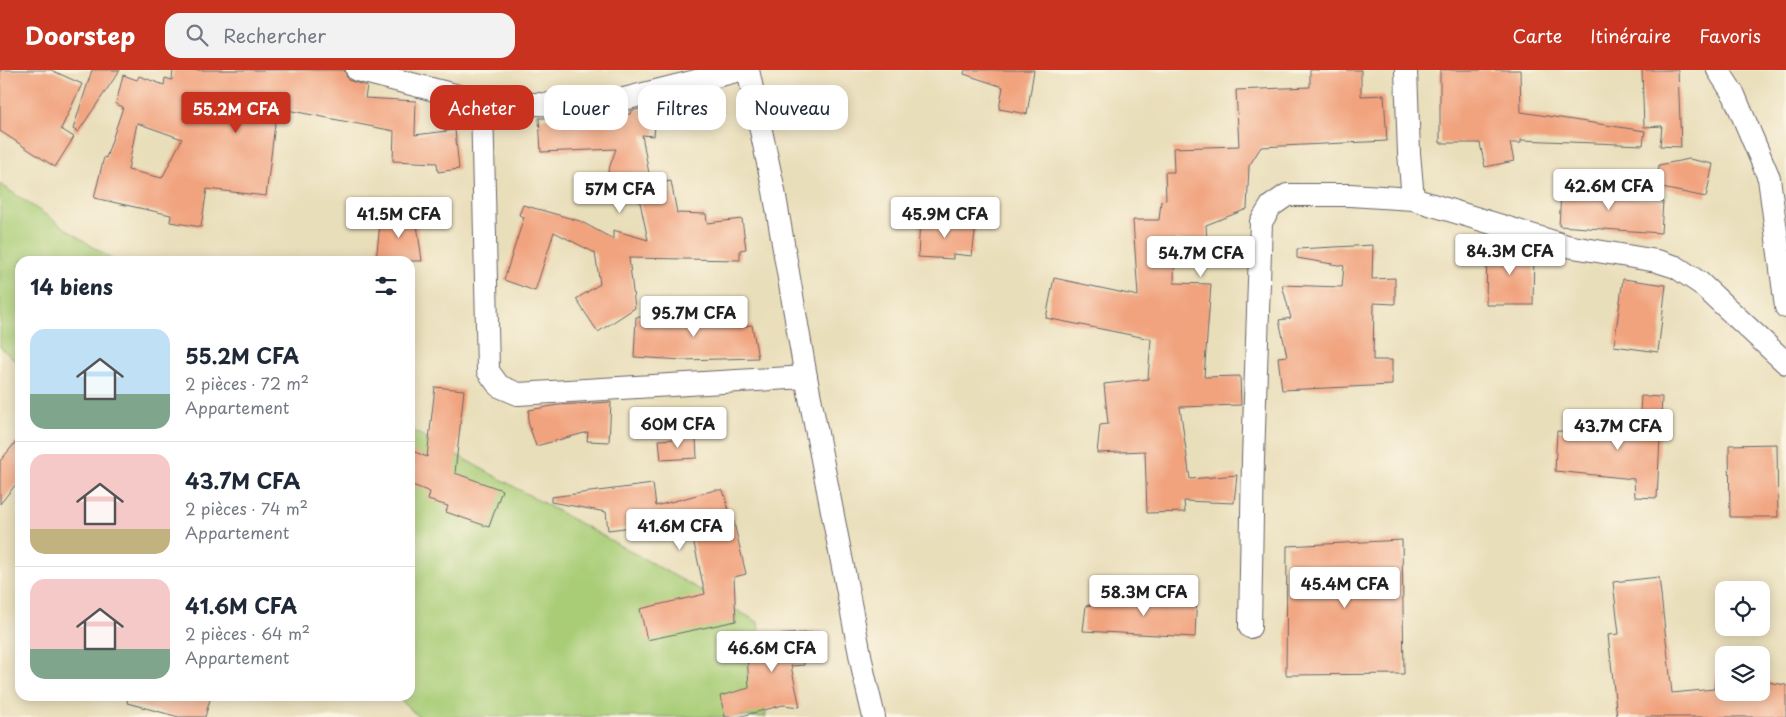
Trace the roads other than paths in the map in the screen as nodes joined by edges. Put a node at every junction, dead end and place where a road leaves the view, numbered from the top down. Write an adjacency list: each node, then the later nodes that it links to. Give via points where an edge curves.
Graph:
1 (357, 70): 6 (street)
2 (740, 70): 7 (street, via 624,99)
3 (748, 70): 12 (street, via 774,191)
4 (1406, 70): 9 (street)
5 (1718, 70): 10 (street, via 1734,95 1769,178)
6 (430, 89)
7 (534, 103)
8 (483, 130): 12 (street, via 488,371 499,386 518,394)
9 (1413, 200): 11 (street, via 1567,246 1676,267 1700,283); 13 (street, via 1287,195 1271,206 1261,222)
10 (1786, 307)
11 (1786, 363)
12 (806, 377): 14 (street)
13 (1250, 627)
14 (874, 717)

